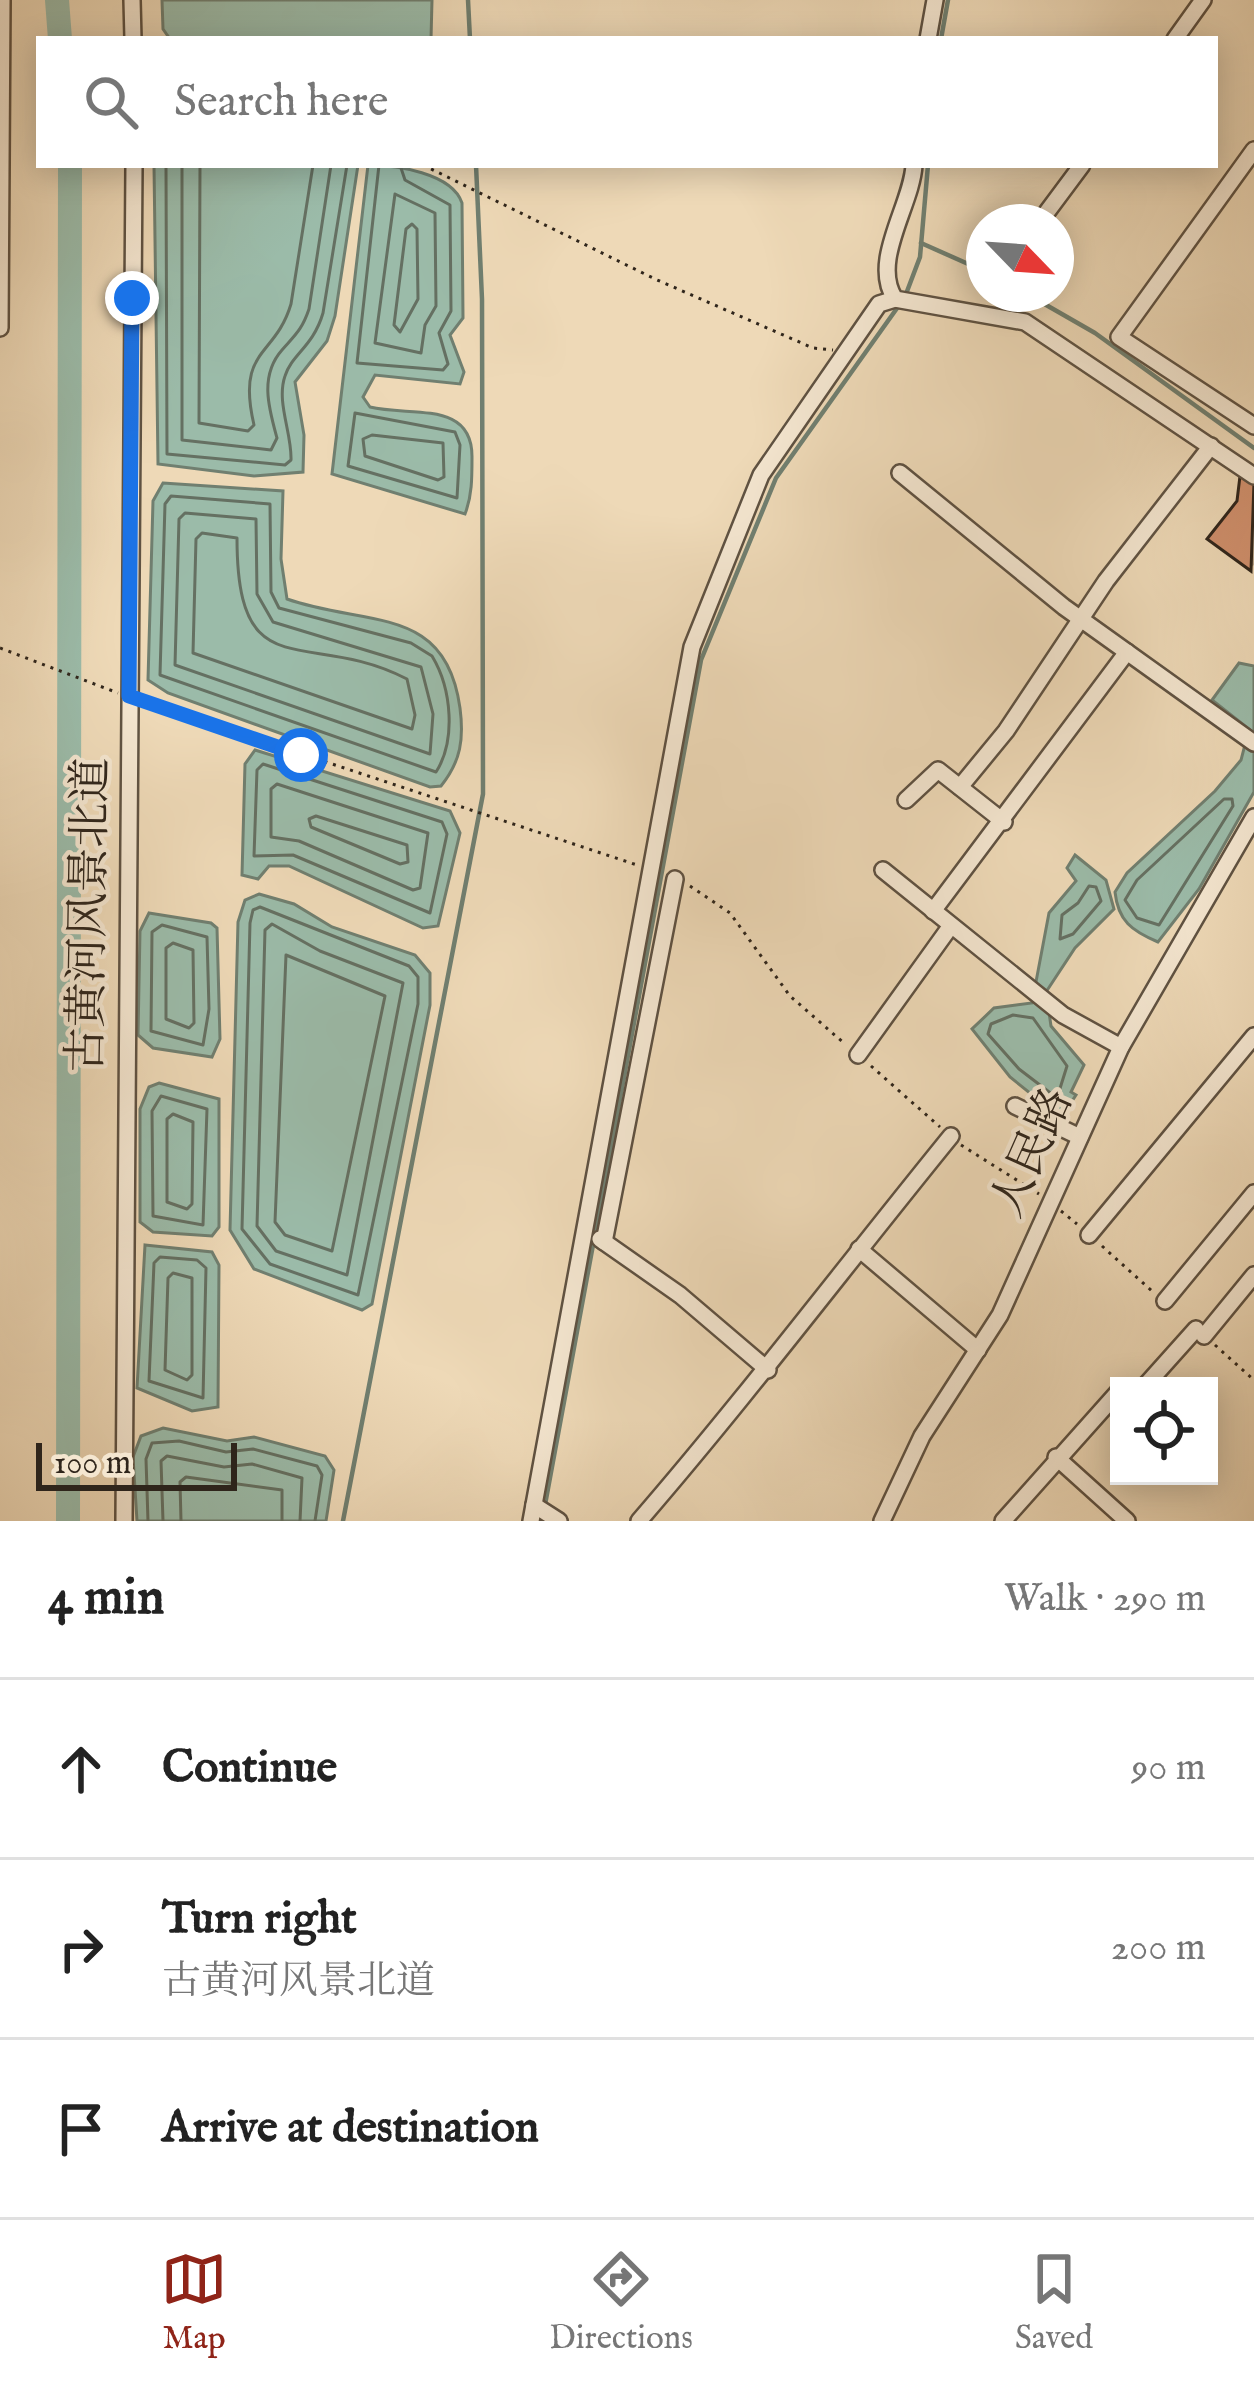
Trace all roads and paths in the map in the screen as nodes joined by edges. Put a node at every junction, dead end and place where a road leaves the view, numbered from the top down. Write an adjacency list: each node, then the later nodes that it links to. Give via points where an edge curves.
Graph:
1 (2, 0): 15 (street)
2 (132, 0): 5 (street)
3 (935, 0): 6 (street)
4 (1203, 0): 7 (street)
5 (133, 36)
6 (929, 36)
7 (1177, 36)
8 (1254, 150): 17 (street, via 1119,338)
9 (134, 168): 24 (street, 古黄河风景北道)
10 (430, 168): 16 (path, via 655,279 813,347)
11 (914, 168): 14 (street, via 913,193 892,240 888,287)
12 (1080, 168): 13 (street)
13 (1053, 204)
14 (900, 300): 16 (street, via 879,304); 18 (street, via 1025,322)
15 (0, 328)
16 (846, 351): 31 (street, via 761,475 692,647)
17 (1254, 426)
18 (1211, 446): 20 (street); 21 (street)
19 (899, 473): 21 (street)
20 (1254, 476)
21 (1080, 618): 23 (street); 26 (street)
22 (0, 648): 24 (path)
23 (1127, 652): 25 (street); 29 (street)
24 (124, 694): 31 (path); 54 (street, 古黄河风景北道)
25 (1254, 743)
26 (960, 787): 27 (street, via 938,770); 29 (street)
27 (906, 800)
28 (1254, 817): 30 (street, 人民路)
29 (1004, 822): 34 (street)
30 (1247, 845): 37 (street, 人民路)
31 (650, 869): 43 (street)
32 (883, 870): 34 (street)
33 (674, 879): 43 (street)
34 (934, 911): 35 (street)
35 (950, 927): 37 (street, via 1063,1015); 38 (street)
36 (1254, 1036): 44 (street)
37 (1121, 1048): 41 (street, 人民路)
38 (858, 1055)
39 (1015, 1106): 41 (street)
40 (951, 1136): 45 (street)
41 (1080, 1138): 48 (street, 人民路)
42 (1254, 1193): 47 (street)
43 (594, 1235): 49 (street); 53 (street)
44 (1089, 1235)
45 (859, 1249): 48 (street); 49 (street)
46 (1254, 1275): 50 (street)
47 (1165, 1301)
48 (978, 1350): 56 (street, 人民路, via 922,1436)
49 (768, 1370): 55 (street)
50 (1154, 1377)
51 (1110, 1400): 52 (street)
52 (1056, 1457): 57 (street); 58 (street)
53 (542, 1514)
54 (124, 1521)
55 (639, 1521)
56 (882, 1521)
57 (1003, 1521)
58 (1127, 1521)

